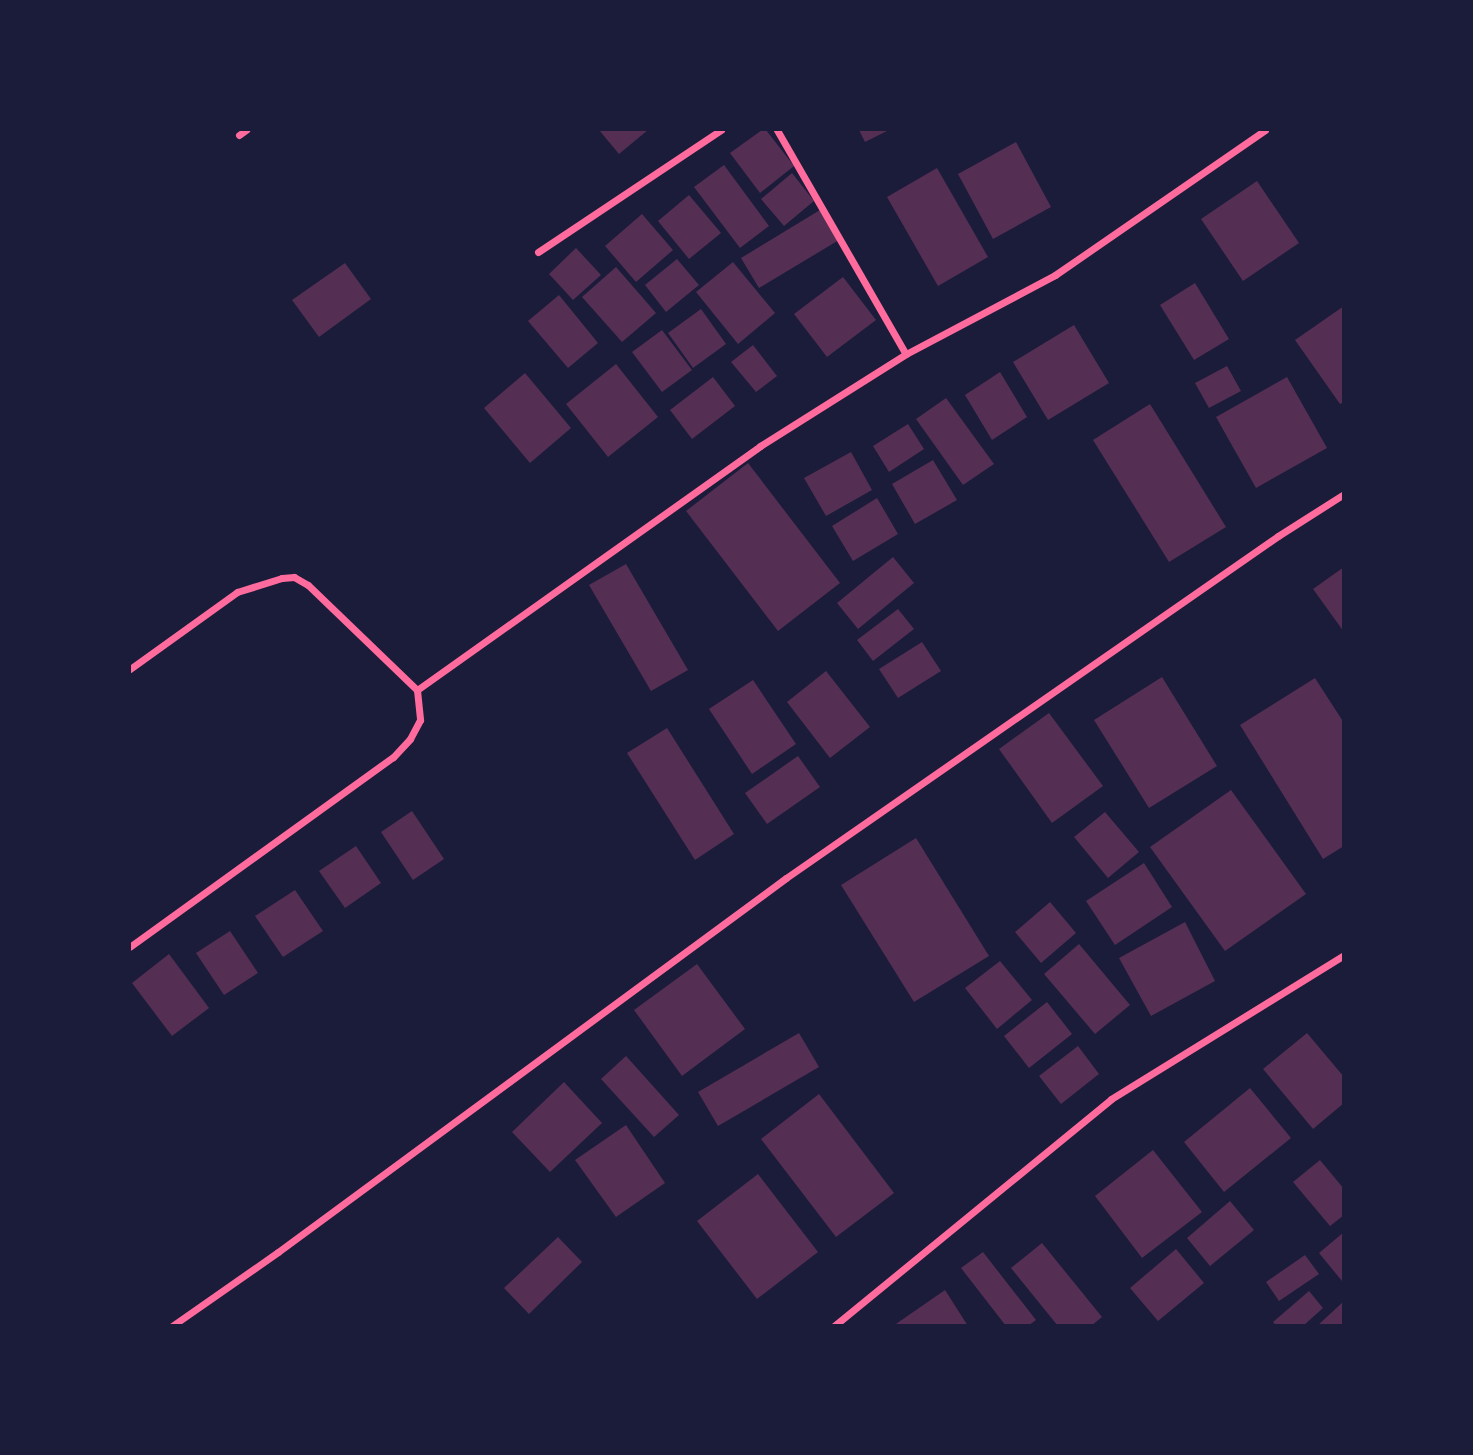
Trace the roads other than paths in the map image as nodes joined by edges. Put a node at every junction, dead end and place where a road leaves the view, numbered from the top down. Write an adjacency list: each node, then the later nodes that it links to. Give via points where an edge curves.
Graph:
1 (721, 130): 4 (street)
2 (777, 130): 5 (street)
3 (1265, 130): 5 (street, via 1055,275)
4 (538, 251)
5 (906, 354): 8 (street, via 760,446)
6 (1343, 494): 11 (street, via 786,878)
7 (130, 669): 8 (street, via 237,592 294,577 308,585)
8 (417, 690): 9 (street, via 420,720 393,757)
9 (130, 947)
10 (1343, 955): 12 (street, via 1111,1100)
11 (172, 1325)
12 (834, 1325)

